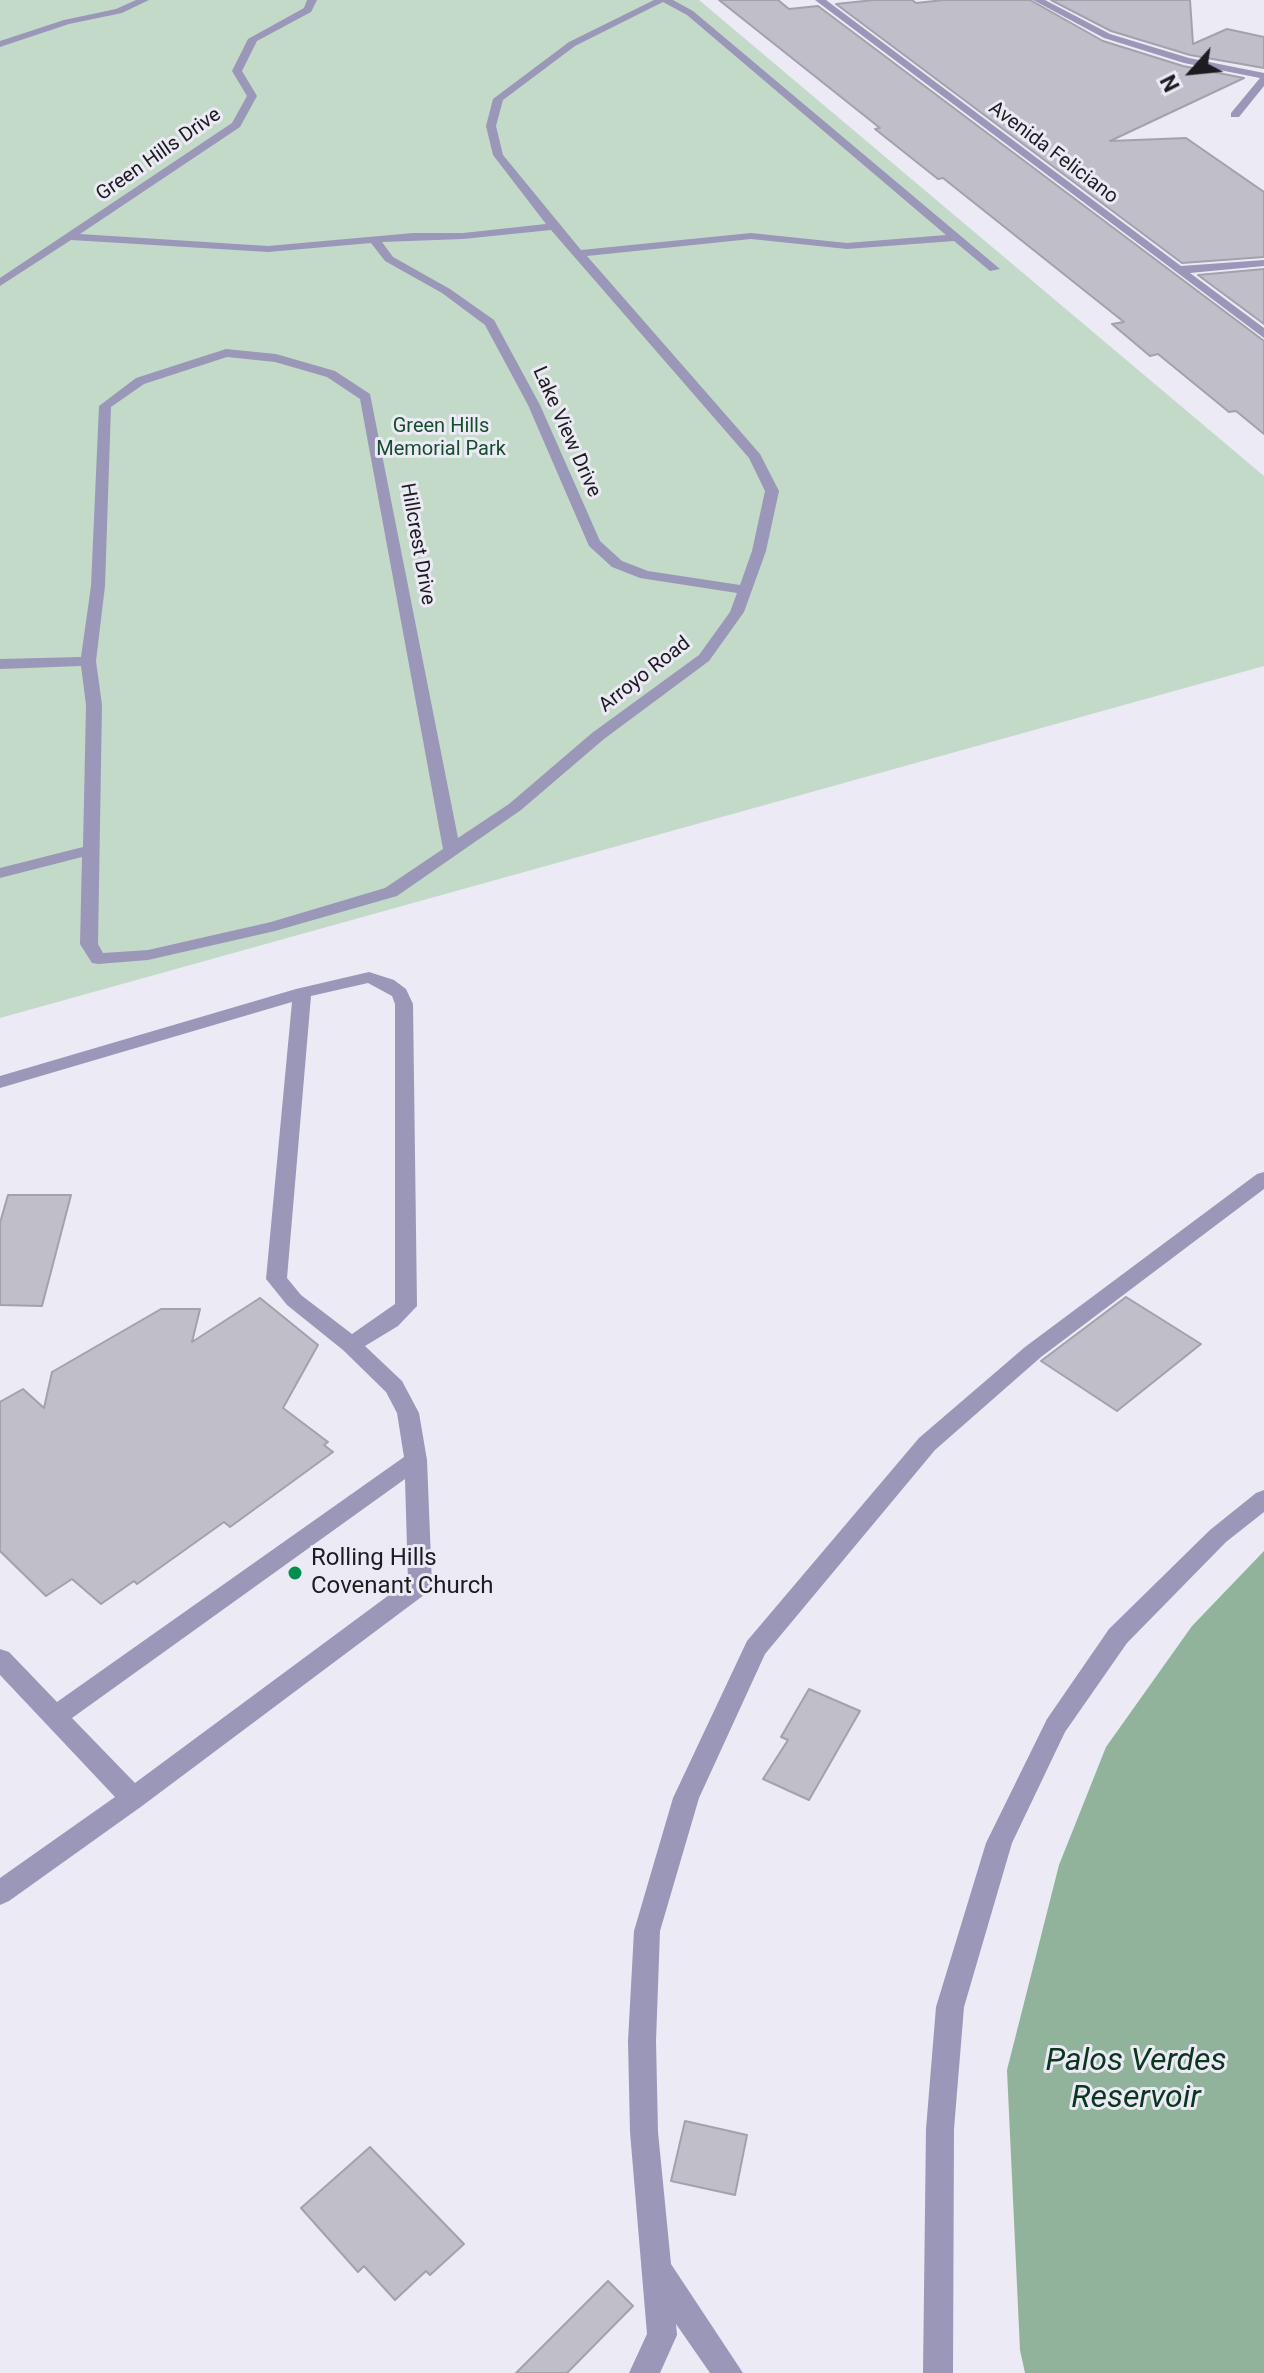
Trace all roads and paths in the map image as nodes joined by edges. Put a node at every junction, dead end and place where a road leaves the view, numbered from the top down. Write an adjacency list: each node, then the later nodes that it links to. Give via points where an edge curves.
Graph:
1 (144, 0): 6 (street)
2 (312, 0): 10 (street, Green Hills Drive, via 308,10 253,39 237,71 252,96 236,125)
3 (664, 0): 9 (street, Arroyo Road, via 572,44 498,99 491,126 498,155); 11 (street, via 690,13)
4 (820, 0): 16 (street, Avenida Feliciano)
5 (1038, 0): 7 (street, via 1107,36)
6 (0, 44)
7 (1264, 78): 8 (street)
8 (1235, 115)
9 (554, 226): 12 (street); 13 (street, Arroyo Road)
10 (70, 237): 12 (street, via 268,249); 17 (street, Green Hills Drive)
11 (957, 237): 13 (street, via 847,246 735,237); 15 (street)
12 (375, 241): 19 (street, Lake View Drive, via 389,259 490,323 534,405 594,543 617,564 645,575)
13 (578, 254): 19 (street, Arroyo Road, via 761,468 772,491)
14 (1264, 263): 16 (street)
15 (994, 269)
16 (1179, 270): 18 (street, Avenida Feliciano)
17 (0, 283)
18 (1264, 334)
19 (744, 590): 23 (street, Arroyo Road, via 737,612 704,658)
20 (88, 661): 21 (street); 22 (street, Hillcrest Drive, via 94,705); 23 (street, Hillcrest Drive, via 98,586 105,406 140,381 226,353 276,358 331,374 366,397)
21 (0, 664)
22 (89, 850): 24 (street); 25 (street, Hillcrest Drive, via 89,944)
23 (452, 851): 25 (street, Arroyo Road, via 391,892 275,926 148,955)
24 (0, 873)
25 (98, 959)
26 (302, 993): 27 (street); 29 (street, via 276,1279); 29 (street, via 369,977 400,993 404,1004 406,1306)
27 (0, 1082)
28 (1264, 1179): 36 (street, via 1033,1352 927,1444 756,1648 686,1798 647,1931 644,2132)
29 (351, 1345): 30 (street, via 394,1387 408,1413)
30 (416, 1460): 33 (street); 34 (street, via 420,1585)
31 (1264, 1499): 39 (street, via 1218,1536 1118,1636 1056,1726 999,1843 950,2007 940,2129)
32 (0, 1659): 33 (street)
33 (56, 1716): 34 (street)
34 (133, 1798): 35 (street)
35 (0, 1893)
36 (658, 2272): 37 (street, via 662,2335); 38 (street)
37 (644, 2373)
38 (728, 2373)
39 (938, 2373)

